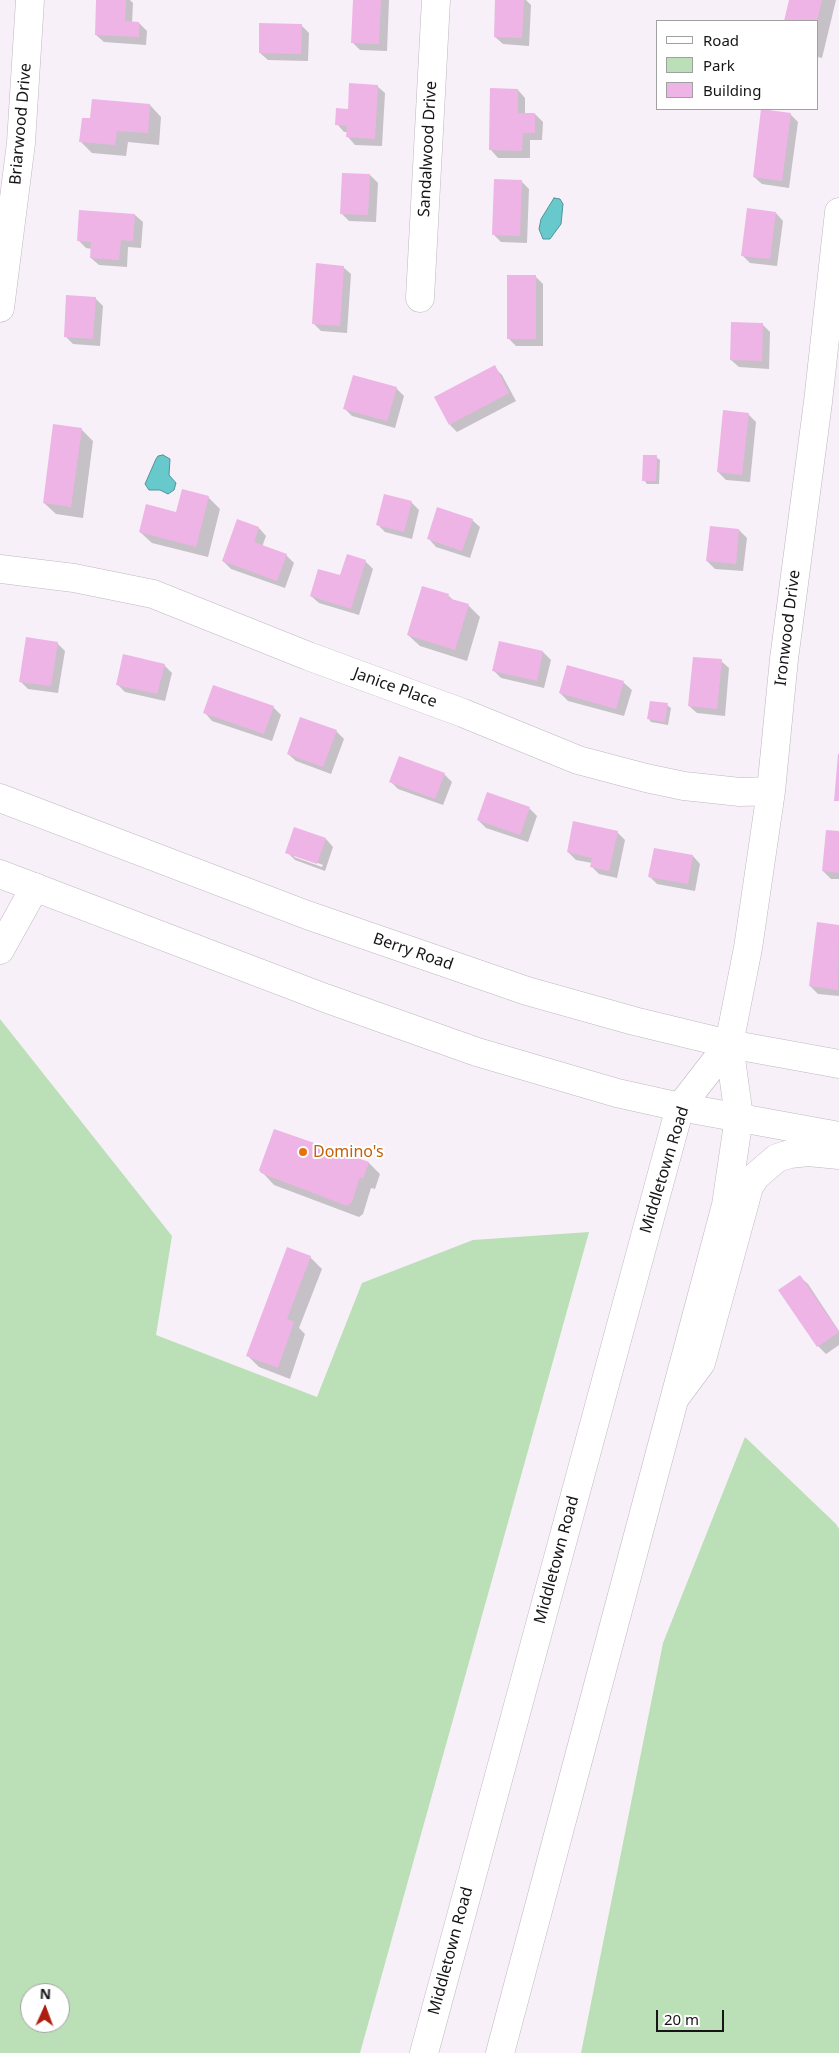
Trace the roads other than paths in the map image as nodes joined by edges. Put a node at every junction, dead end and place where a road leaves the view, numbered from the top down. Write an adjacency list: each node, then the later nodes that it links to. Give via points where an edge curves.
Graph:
1 (30, 0): 5 (main road, Briarwood Drive, via 21,143)
2 (436, 0): 4 (main road, Sandalwood Drive)
3 (839, 212): 7 (main road, Ironwood Drive)
4 (420, 298)
5 (0, 308)
6 (11, 570): 7 (main road, Janice Place, via 74,578 153,594 578,760 684,786 740,792)
7 (771, 790): 12 (main road, Ironwood Drive, via 748,948)
8 (0, 798): 12 (main road, Berry Road, via 419,955 527,991)
9 (0, 874): 10 (main road)
10 (35, 887): 11 (main road); 14 (main road, via 477,1052 617,1093)
11 (0, 950)
12 (729, 1044): 13 (main road, Berry Road); 14 (main road, Middletown Road); 15 (main road)
13 (839, 1064)
14 (680, 1107): 15 (main road); 19 (main road, Middletown Road)
15 (739, 1116): 16 (main road); 18 (main road, via 726,1205)
16 (839, 1136)
17 (839, 1154): 18 (main road, via 790,1154 777,1158 756,1176 749,1187 701,1363)
18 (675, 1398): 20 (main road)
19 (424, 2053)
20 (500, 2053)

